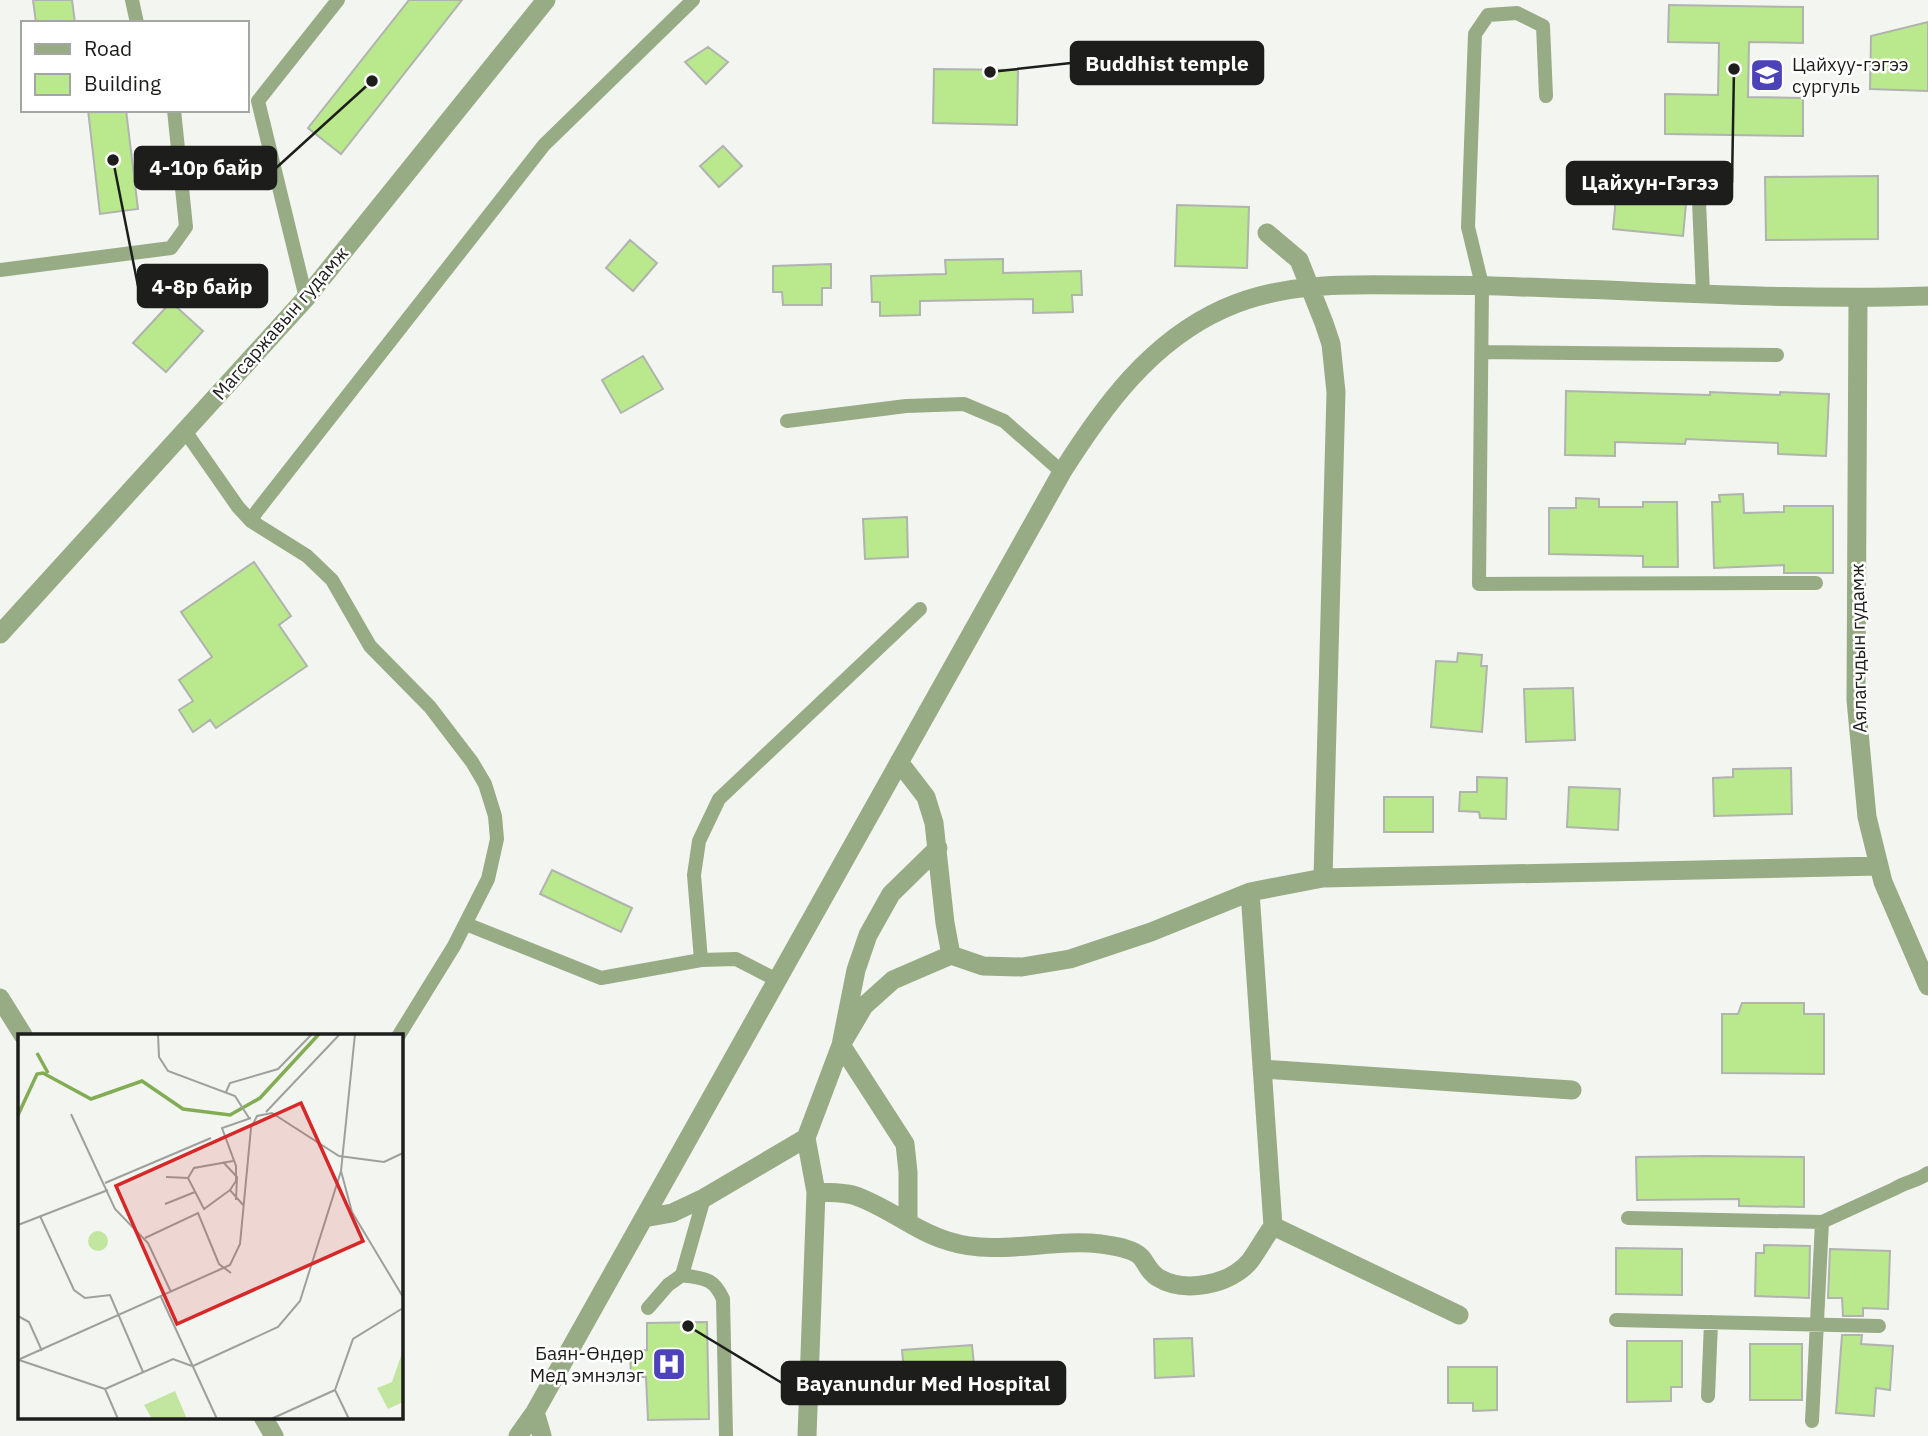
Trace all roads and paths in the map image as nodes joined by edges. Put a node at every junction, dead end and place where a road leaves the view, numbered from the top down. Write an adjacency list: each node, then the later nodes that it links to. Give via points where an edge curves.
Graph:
1 (132, 0): 5 (lane)
2 (338, 0): 15 (lane, via 258,101)
3 (546, 0): 15 (street, Магсаржавын гудамж)
4 (693, 0): 22 (lane, via 544,145)
5 (136, 21)
6 (1546, 96): 11 (lane, via 1543,26 1517,13 1488,15 1475,34 1468,227)
7 (174, 112): 10 (lane, via 186,227 171,248)
8 (1698, 179): 13 (lane)
9 (1267, 233): 12 (street, via 1299,260)
10 (0, 270)
11 (1482, 285): 12 (street); 13 (street); 17 (lane)
12 (1310, 286): 21 (street, via 1241,302 1201,320 1162,347 1111,401); 29 (street, via 1331,344 1336,392)
13 (1703, 293): 16 (street)
14 (1928, 296): 16 (street)
15 (306, 298): 20 (street, Магсаржавын гудамж)
16 (1858, 298): 28 (street, Аялагчдын гудамж, via 1856,700 1867,817)
17 (1482, 352): 18 (lane); 23 (lane, via 1479,583)
18 (1777, 355)
19 (787, 421): 21 (lane, via 905,406 964,404 1004,421)
20 (185, 431): 22 (lane); 25 (street, Магсаржавын гудамж)
21 (1062, 472): 26 (street)
22 (251, 521): 31 (lane, via 307,556 332,580 370,646 430,707 485,785 497,839 488,879)
23 (1816, 583)
24 (920, 609): 33 (lane, via 719,799 699,841 694,875)
25 (4, 625)
26 (899, 762): 27 (street, via 926,797); 34 (street)
27 (938, 848): 32 (street); 39 (street, via 891,894 868,935)
28 (1879, 866): 29 (street); 35 (street, Аялагчдын гудамж)
29 (1322, 877): 30 (street)
30 (1250, 892): 32 (street, via 1070,959 1021,968 983,966); 40 (street)
31 (466, 924): 33 (lane, via 601,978); 38 (lane)
32 (951, 956): 39 (street, via 893,980 864,1006)
33 (701, 960): 34 (lane, via 736,959)
34 (777, 980): 47 (street)
35 (1928, 986)
36 (0, 998): 37 (street)
37 (22, 1034)
38 (400, 1034)
39 (841, 1045): 42 (street); 48 (street, via 905,1144)
40 (1262, 1069): 41 (street); 50 (street)
41 (1572, 1090)
42 (806, 1138): 44 (street); 45 (street)
43 (1928, 1173): 49 (lane)
44 (816, 1192): 48 (street, via 850,1194); 66 (street)
45 (704, 1198): 47 (street, via 672,1213); 51 (lane)
46 (1628, 1218): 49 (lane)
47 (644, 1219): 59 (street)
48 (908, 1222): 50 (street, via 948,1241 983,1248 1067,1242 1129,1250 1137,1253 1149,1271 1181,1285 1227,1279 1248,1263)
49 (1822, 1222): 56 (lane)
50 (1273, 1226): 53 (street)
51 (682, 1275): 52 (lane); 65 (lane, via 705,1279 718,1287 723,1300)
52 (648, 1308)
53 (1459, 1315)
54 (1616, 1320): 55 (lane)
55 (1711, 1322): 56 (lane); 58 (lane)
56 (1817, 1324): 57 (lane); 61 (lane)
57 (1879, 1326)
58 (1708, 1396)
59 (535, 1412): 63 (street); 64 (street)
60 (264, 1418): 62 (street)
61 (1812, 1421)
62 (274, 1436)
63 (518, 1436)
64 (542, 1436)
65 (726, 1436)
66 (807, 1436)

